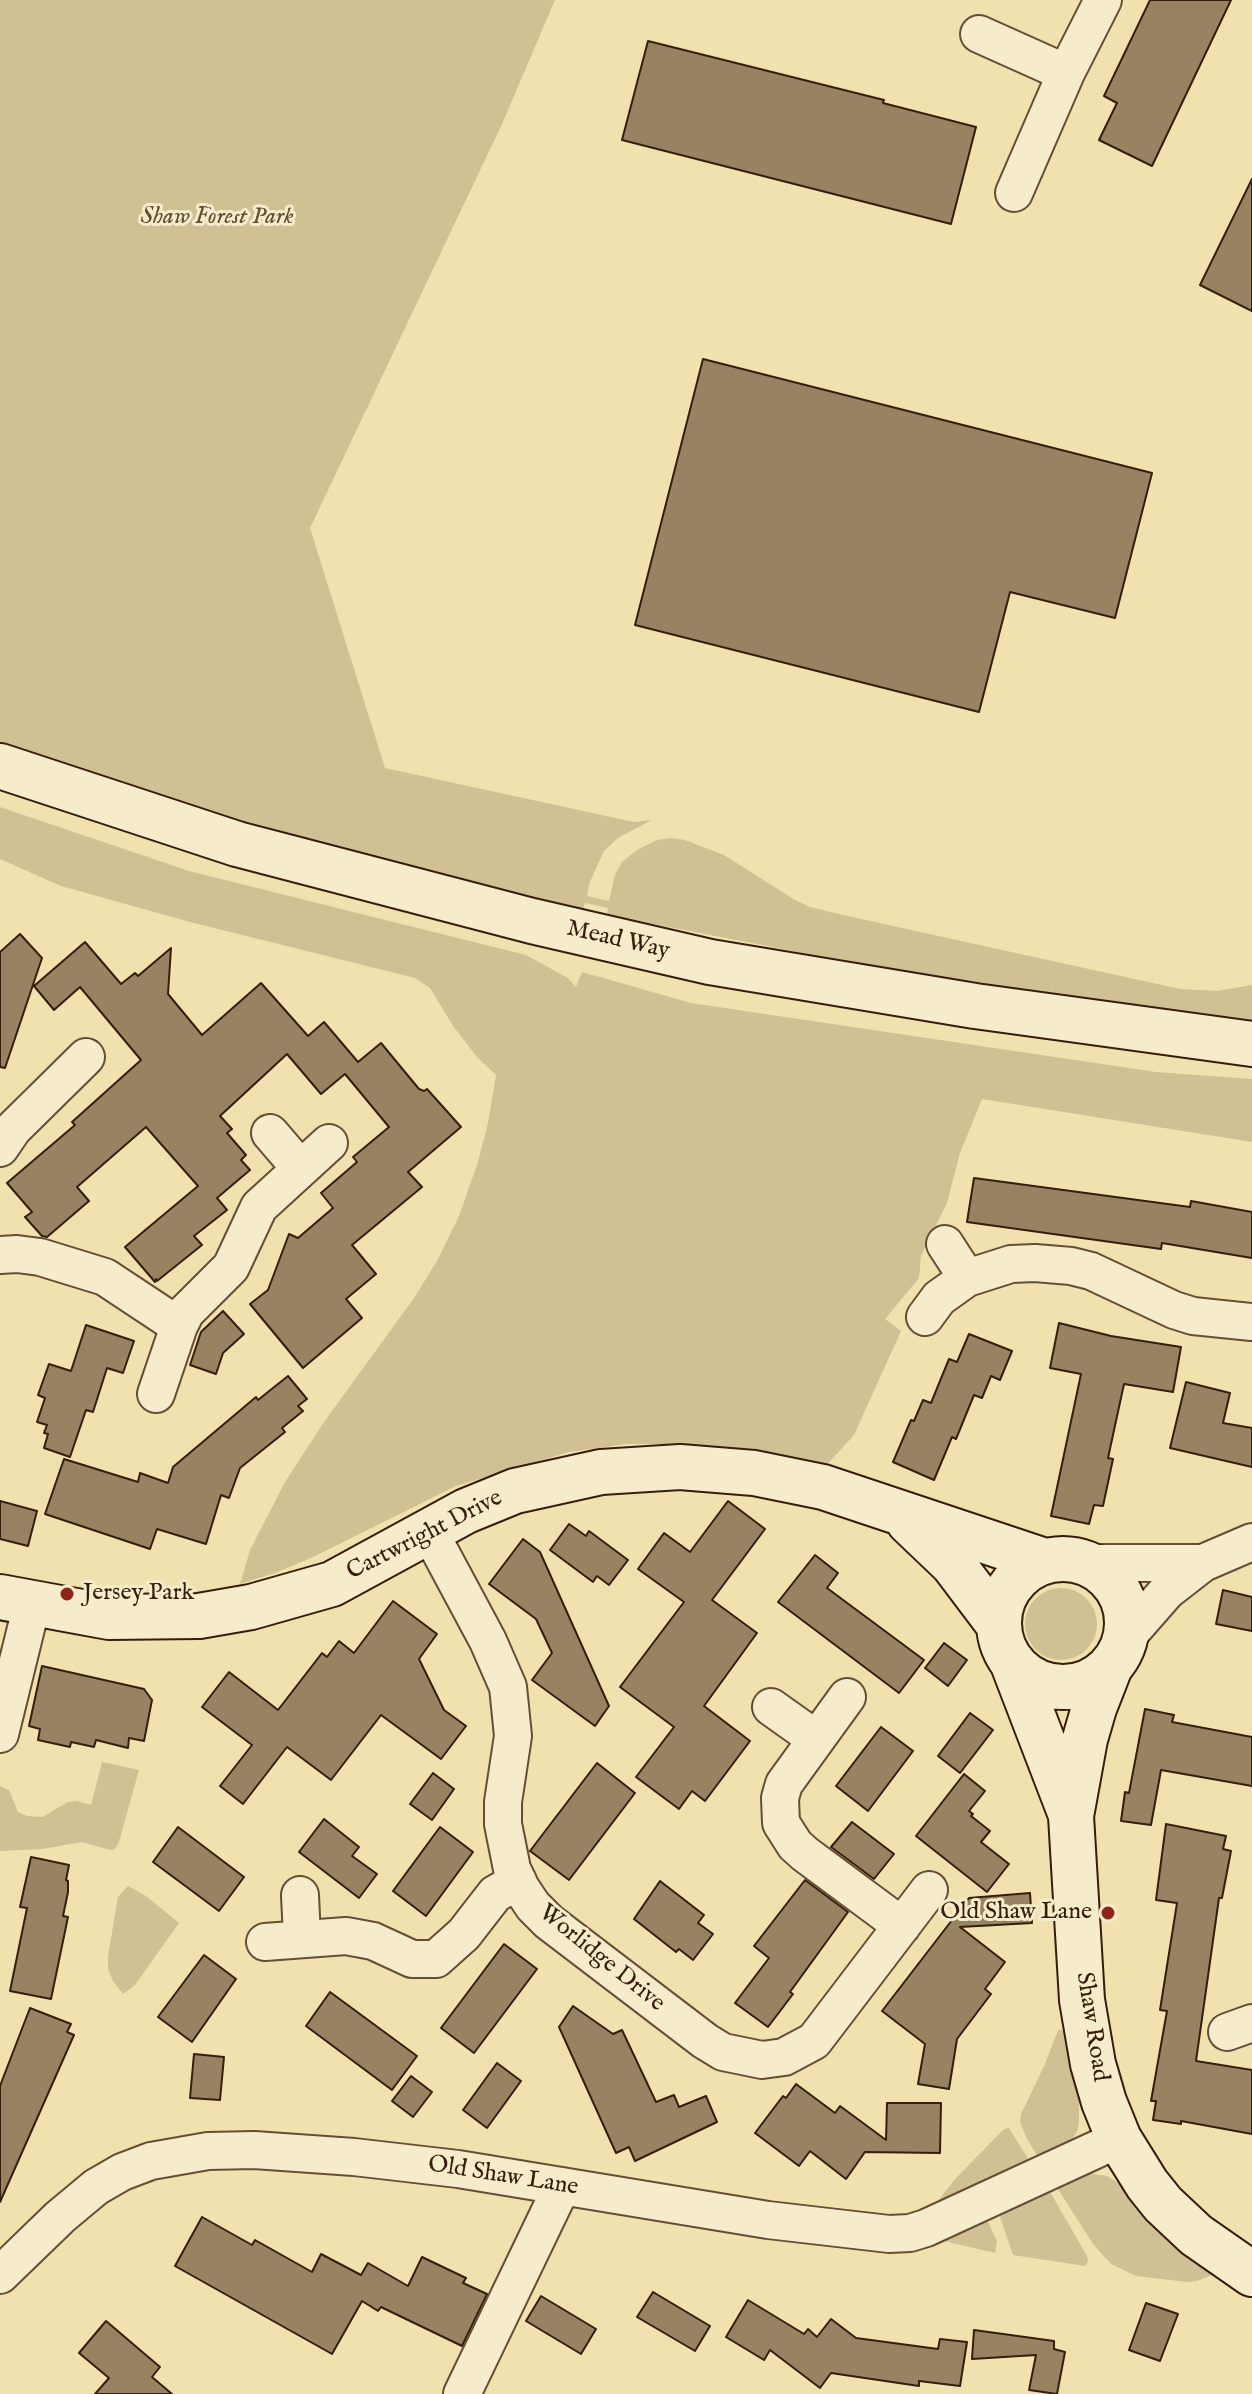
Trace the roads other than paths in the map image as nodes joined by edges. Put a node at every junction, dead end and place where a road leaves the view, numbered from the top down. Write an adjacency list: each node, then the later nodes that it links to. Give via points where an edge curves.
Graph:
1 (1103, 0): 3 (street)
2 (979, 34): 3 (street)
3 (1066, 73): 4 (street)
4 (1014, 193)
5 (0, 766): 6 (street, Mead Way, via 237,844 710,962)
6 (1252, 1044)
7 (86, 1057): 10 (street)
8 (270, 1133): 11 (street)
9 (329, 1143): 11 (street)
10 (0, 1148)
11 (300, 1168): 17 (street, via 259,1207 231,1267 195,1301)
12 (945, 1244): 14 (street)
13 (0, 1255): 17 (street, via 40,1257 105,1277)
14 (967, 1278): 15 (street, via 939,1298); 16 (street, via 1011,1264 1071,1266 1183,1313)
15 (925, 1317)
16 (1252, 1322)
17 (179, 1326): 18 (street)
18 (156, 1394)
19 (897, 1512): 20 (street, Cartwright Drive, via 850,1494 754,1473 654,1468 601,1472 515,1491); 22 (street, Cartwright Drive); 25 (street, Cartwright Drive, via 953,1564)
20 (429, 1531): 24 (street, Cartwright Drive, via 332,1584 241,1609 199,1616 109,1617); 32 (street, Worlidge Drive, via 508,1687 513,1736 503,1824)
21 (1252, 1542): 23 (street)
22 (1066, 1562): 23 (street); 25 (street, via 1026,1571 1011,1585 1002,1604); 26 (street, via 1101,1571 1123,1598 1127,1614)
23 (1203, 1563): 26 (street, via 1167,1591)
24 (16, 1600): 29 (street)
25 (1006, 1644): 26 (street, via 1029,1678 1069,1687 1086,1683); 31 (street, Shaw Road)
26 (1117, 1653): 31 (street, Shaw Road, via 1085,1739)
27 (847, 1697): 30 (street)
28 (771, 1707): 30 (street)
29 (0, 1734)
30 (816, 1739): 35 (street, via 784,1784 781,1823 805,1854)
31 (1071, 1816): 38 (street, Shaw Road, via 1084,2019 1098,2083)
32 (518, 1881): 35 (street, Worlidge Drive, via 533,1906 568,1937 705,2041 744,2058 784,2057 814,2041); 36 (street, via 495,1894 436,1959 412,1959 360,1938)
33 (929, 1890): 35 (street, Worlidge Drive)
34 (300, 1895): 36 (street)
35 (902, 1926)
36 (302, 1938): 37 (street)
37 (265, 1942)
38 (1119, 2139): 39 (street, Old Shaw Lane, via 910,2233 818,2227); 40 (street, Shaw Road, via 1163,2204)
39 (562, 2186): 41 (street, Old Shaw Lane, via 354,2157 254,2150 176,2156 122,2172 96,2187); 42 (street)
40 (1252, 2274)
41 (0, 2275)
42 (462, 2394)

